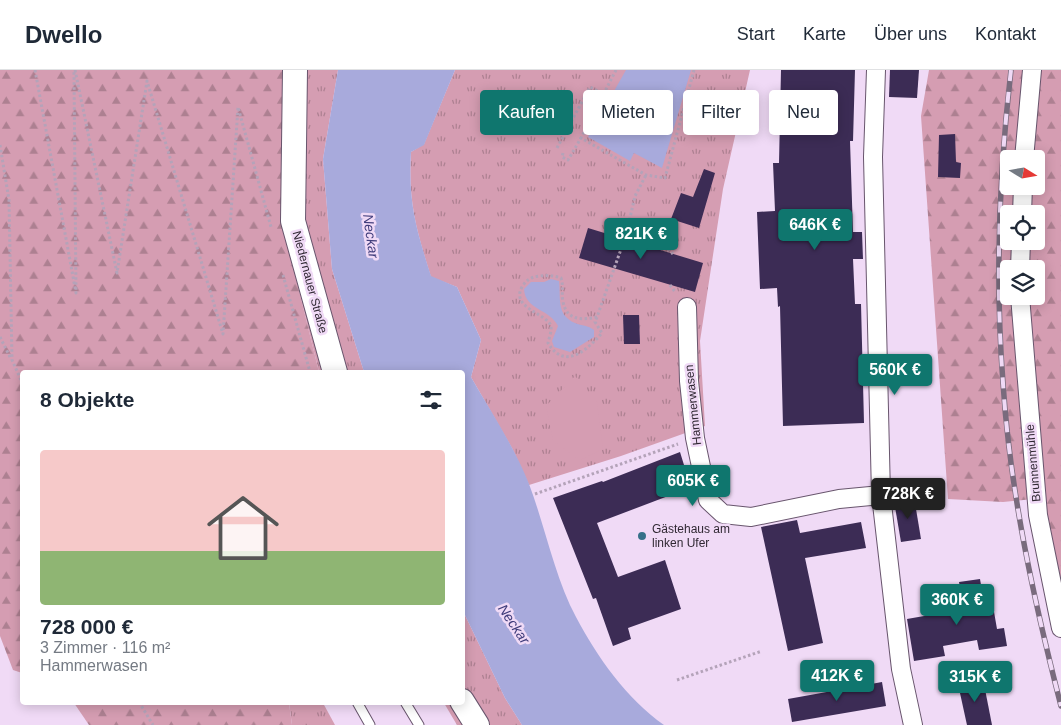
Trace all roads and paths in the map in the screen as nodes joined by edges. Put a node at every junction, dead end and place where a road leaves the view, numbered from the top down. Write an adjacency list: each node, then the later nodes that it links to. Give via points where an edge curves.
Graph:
1 (35, 70): 2 (path, via 76,293)
2 (75, 70): 17 (path, via 117,273 146,81 223,334 238,107)
3 (295, 70): 27 (main road, Niedernauer Straße, via 293,221)
4 (616, 70): 8 (path)
5 (694, 70): 16 (path, via 665,178)
6 (876, 70): 31 (street, via 873,156)
7 (1032, 70): 14 (street)
8 (606, 90)
9 (583, 100): 13 (path)
10 (583, 132): 11 (path)
11 (580, 138): 15 (path, via 568,160 562,157); 16 (path)
12 (0, 145): 25 (path, via 9,200)
13 (556, 148)
14 (1025, 150)
15 (563, 153)
16 (646, 176): 18 (path, via 635,196)
17 (271, 230)
18 (626, 235): 19 (path, via 664,245); 23 (path)
19 (673, 254)
20 (282, 267): 26 (path)
21 (1021, 305): 32 (street, Brunnenmühle, via 1038,515)
22 (687, 307): 29 (street, Hammerwasen, via 689,381)
23 (597, 317): 23 (path, via 595,322 602,332 588,350 575,356 563,356 553,351 548,343 549,322 528,309 520,297 521,289 527,280 536,277 561,278 563,302 572,317 580,321)
24 (0, 337): 25 (path)
25 (12, 360): 28 (path)
26 (309, 370)
27 (334, 370)
28 (20, 378)
29 (695, 438): 30 (path); 31 (street, Hammerwasen, via 708,500 724,514 750,517 839,499)
30 (535, 494)
31 (881, 495): 43 (street, via 901,669)
32 (1061, 628)
33 (762, 651): 34 (path)
34 (677, 680)
35 (141, 705): 39 (path)
36 (359, 705): 40 (lane)
37 (407, 705): 41 (lane)
38 (464, 705): 42 (main road)
39 (153, 725)
40 (370, 725)
41 (419, 725)
42 (477, 725)
43 (914, 725)

